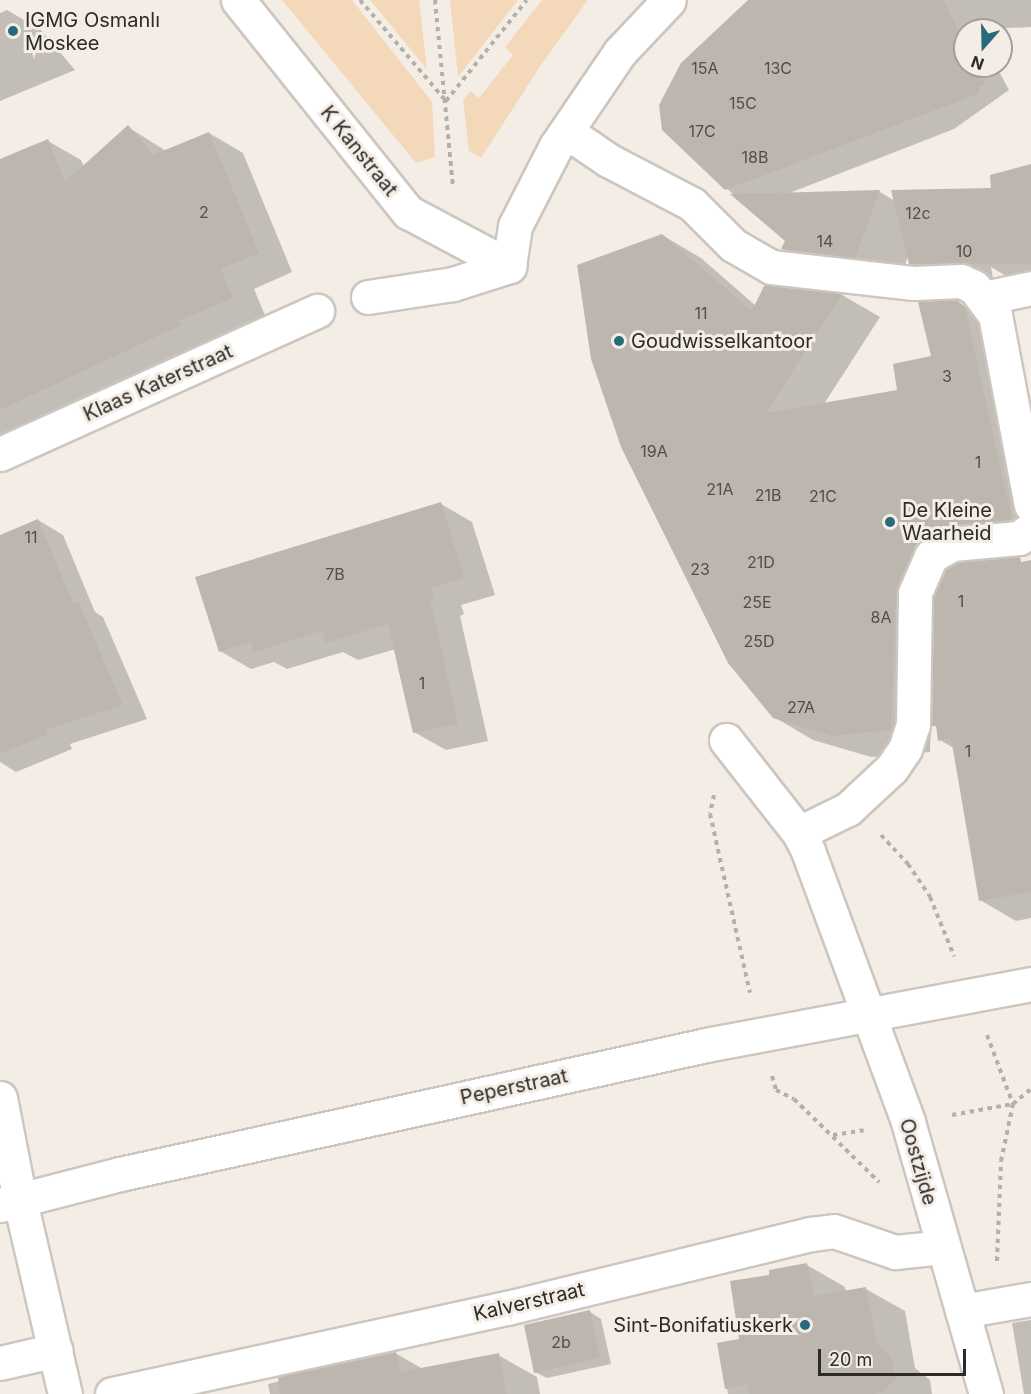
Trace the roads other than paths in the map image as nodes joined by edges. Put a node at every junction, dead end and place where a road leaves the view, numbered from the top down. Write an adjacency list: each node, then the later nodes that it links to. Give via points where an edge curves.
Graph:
1 (238, 0): 4 (street, K Kanstraat, via 408,212)
2 (669, 0): 3 (street, via 620,52)
3 (567, 132): 4 (street, via 515,226); 7 (street, via 608,160 692,204 733,244 771,267 914,283 961,281)
4 (509, 266): 6 (street, via 453,284)
5 (1031, 288): 7 (street)
6 (368, 297)
7 (984, 298): 10 (street, via 995,315)
8 (317, 311): 9 (street, Klaas Katerstraat)
9 (0, 454)
10 (1031, 506)
11 (1031, 529): 13 (street, via 1019,538 953,544 931,556 915,593 914,725 905,749 892,768 848,809)
12 (726, 740): 13 (street, Oostzijde)
13 (799, 833): 15 (street, Oostzijde)
14 (1031, 984): 15 (street, Peperstraat)
15 (871, 1015): 17 (street, Peperstraat, via 761,1035 120,1174); 18 (street, Oostzijde, via 908,1122)
16 (0, 1098): 17 (street)
17 (10, 1203): 21 (street)
18 (943, 1247): 20 (street, Oostzijde); 24 (street, Kalverstraat, via 895,1252 834,1231 823,1232 507,1308)
19 (1031, 1299): 20 (street)
20 (962, 1311): 25 (street, Oostzijde)
21 (56, 1350): 22 (street); 23 (street)
22 (0, 1363)
23 (65, 1394)
24 (112, 1394)
25 (986, 1394)

